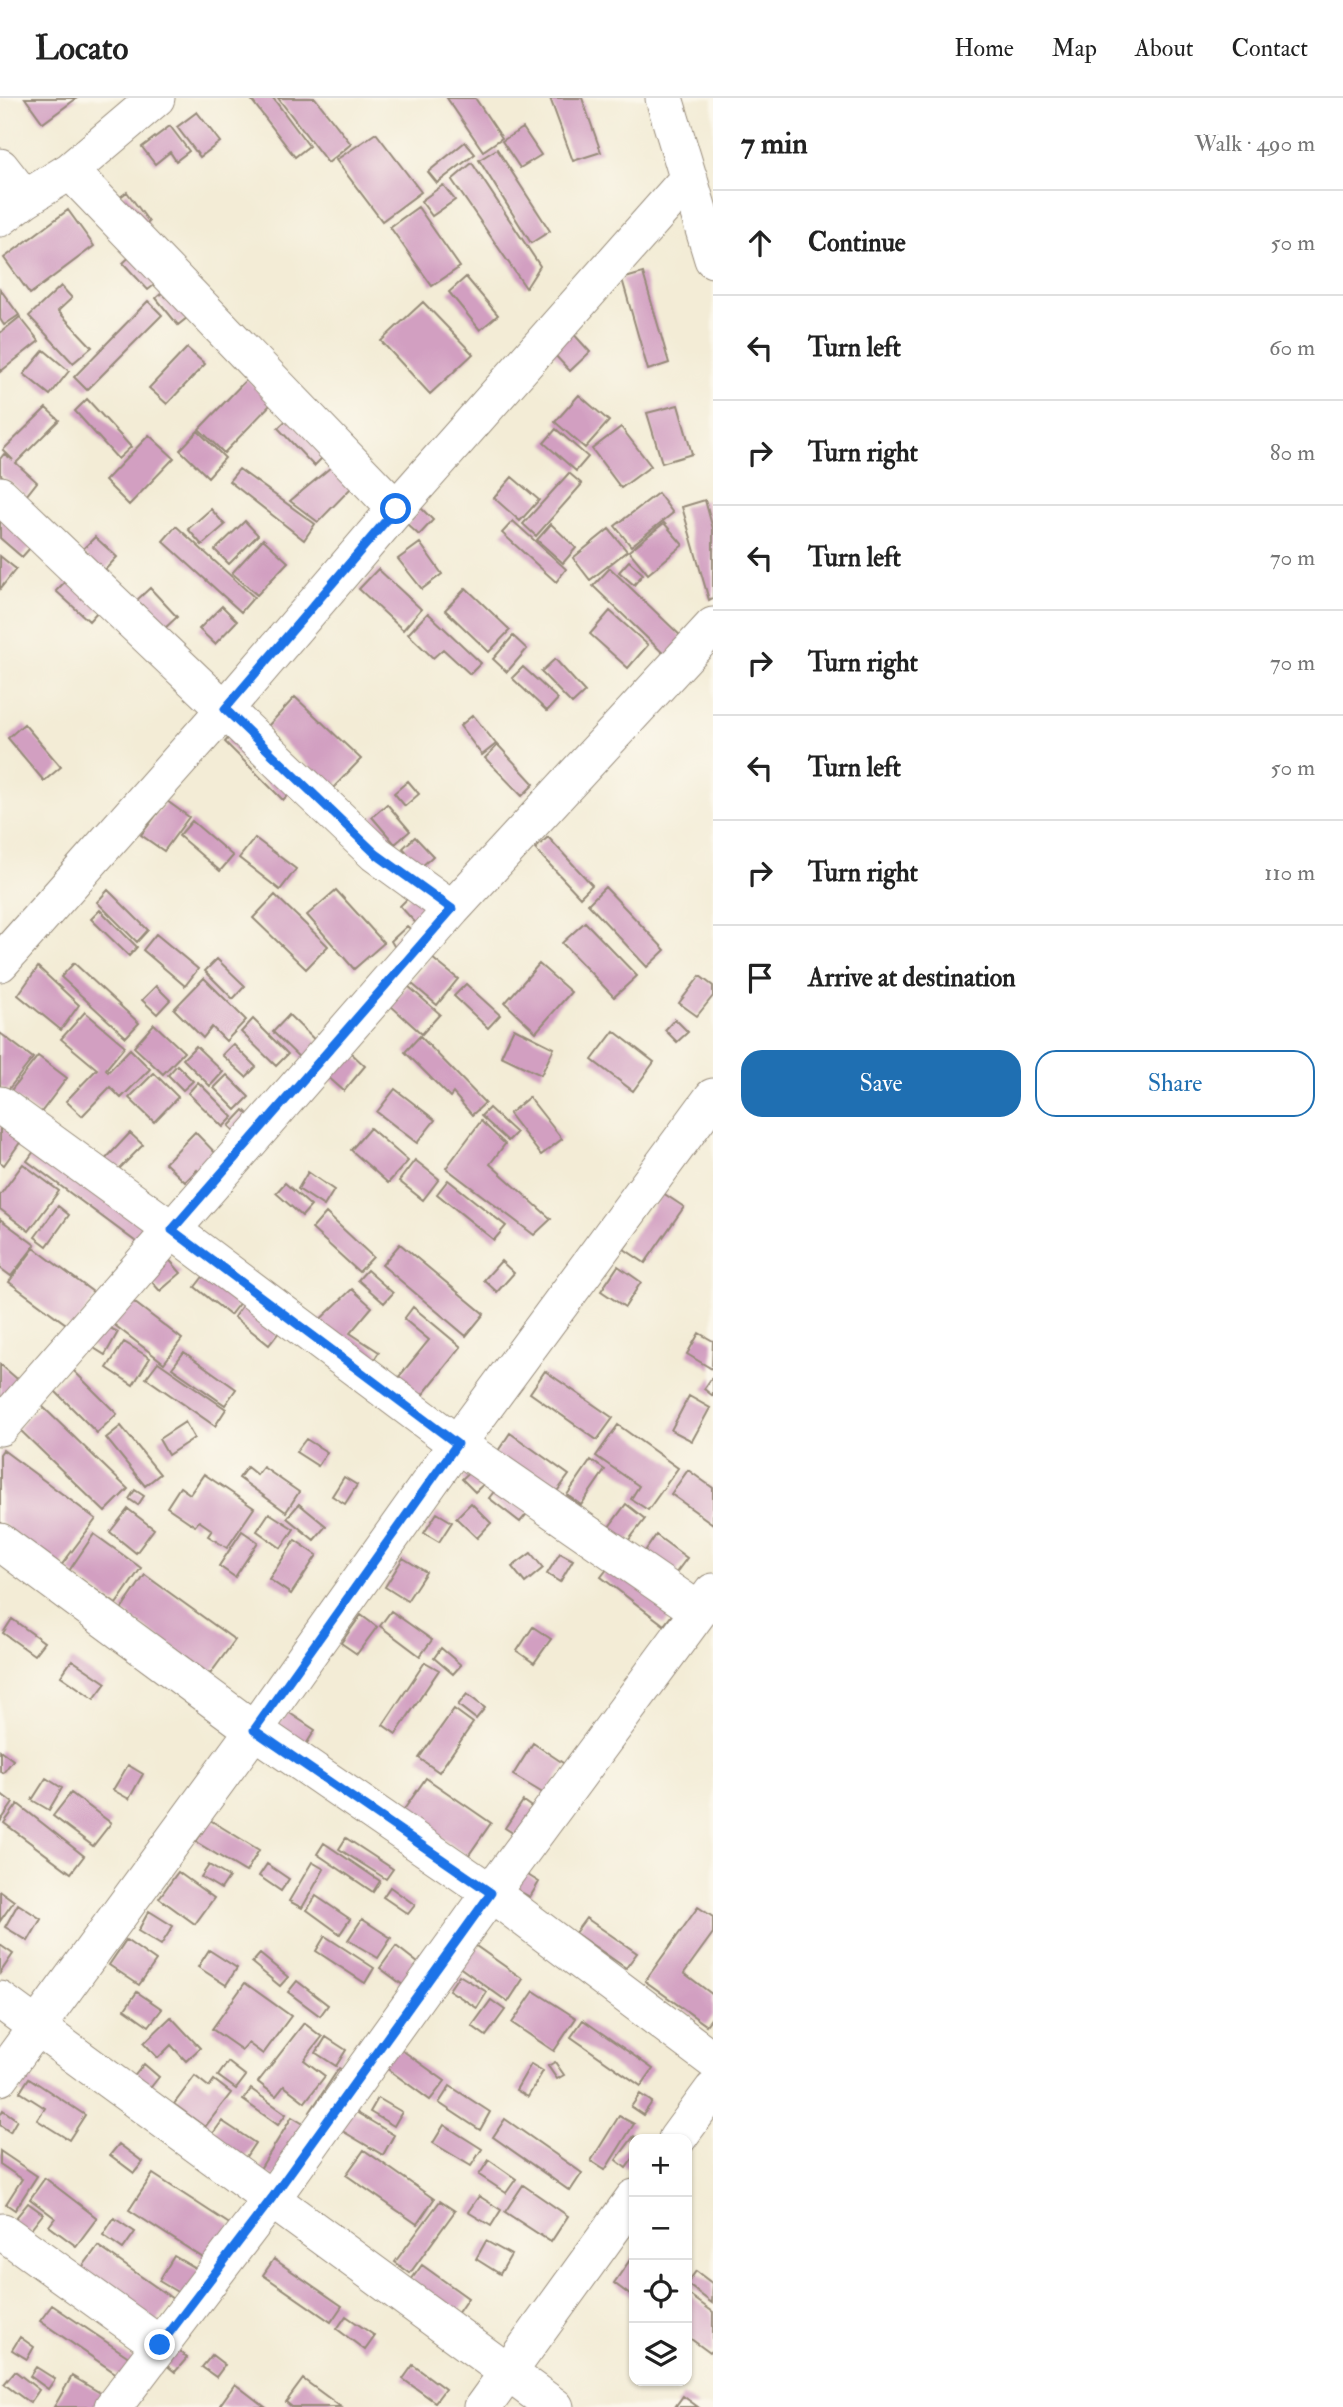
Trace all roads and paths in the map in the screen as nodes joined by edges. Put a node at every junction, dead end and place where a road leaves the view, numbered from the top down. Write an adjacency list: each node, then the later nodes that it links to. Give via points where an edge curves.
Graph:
1 (156, 98): 4 (street)
2 (664, 98): 5 (street)
3 (0, 167): 6 (street)
4 (71, 171): 6 (street); 9 (street)
5 (689, 178): 7 (street); 9 (street)
6 (12, 209)
7 (713, 259)
8 (0, 495): 11 (street)
9 (396, 509): 11 (street)
10 (713, 626): 12 (street)
11 (225, 709): 12 (street, via 376,854); 13 (street)
12 (452, 909): 16 (street)
13 (0, 963)
14 (713, 1097): 18 (street)
15 (0, 1105): 16 (street)
16 (172, 1230): 17 (street); 18 (street)
17 (0, 1427)
18 (457, 1444): 20 (street); 21 (street)
19 (0, 1542): 21 (street)
20 (706, 1601): 22 (street)
21 (254, 1730): 22 (street); 24 (street)
22 (491, 1893): 25 (street); 29 (street)
23 (0, 2000): 24 (street)
24 (38, 2027): 26 (street); 29 (street)
25 (713, 2060)
26 (0, 2077)
27 (713, 2090): 28 (street)
28 (681, 2134)
29 (272, 2198): 32 (street); 33 (street)
30 (629, 2205): 33 (street)
31 (4, 2232): 32 (street)
32 (160, 2345): 34 (street)
33 (508, 2373): 35 (street); 36 (street)
34 (113, 2407)
35 (483, 2407)
36 (555, 2407)

